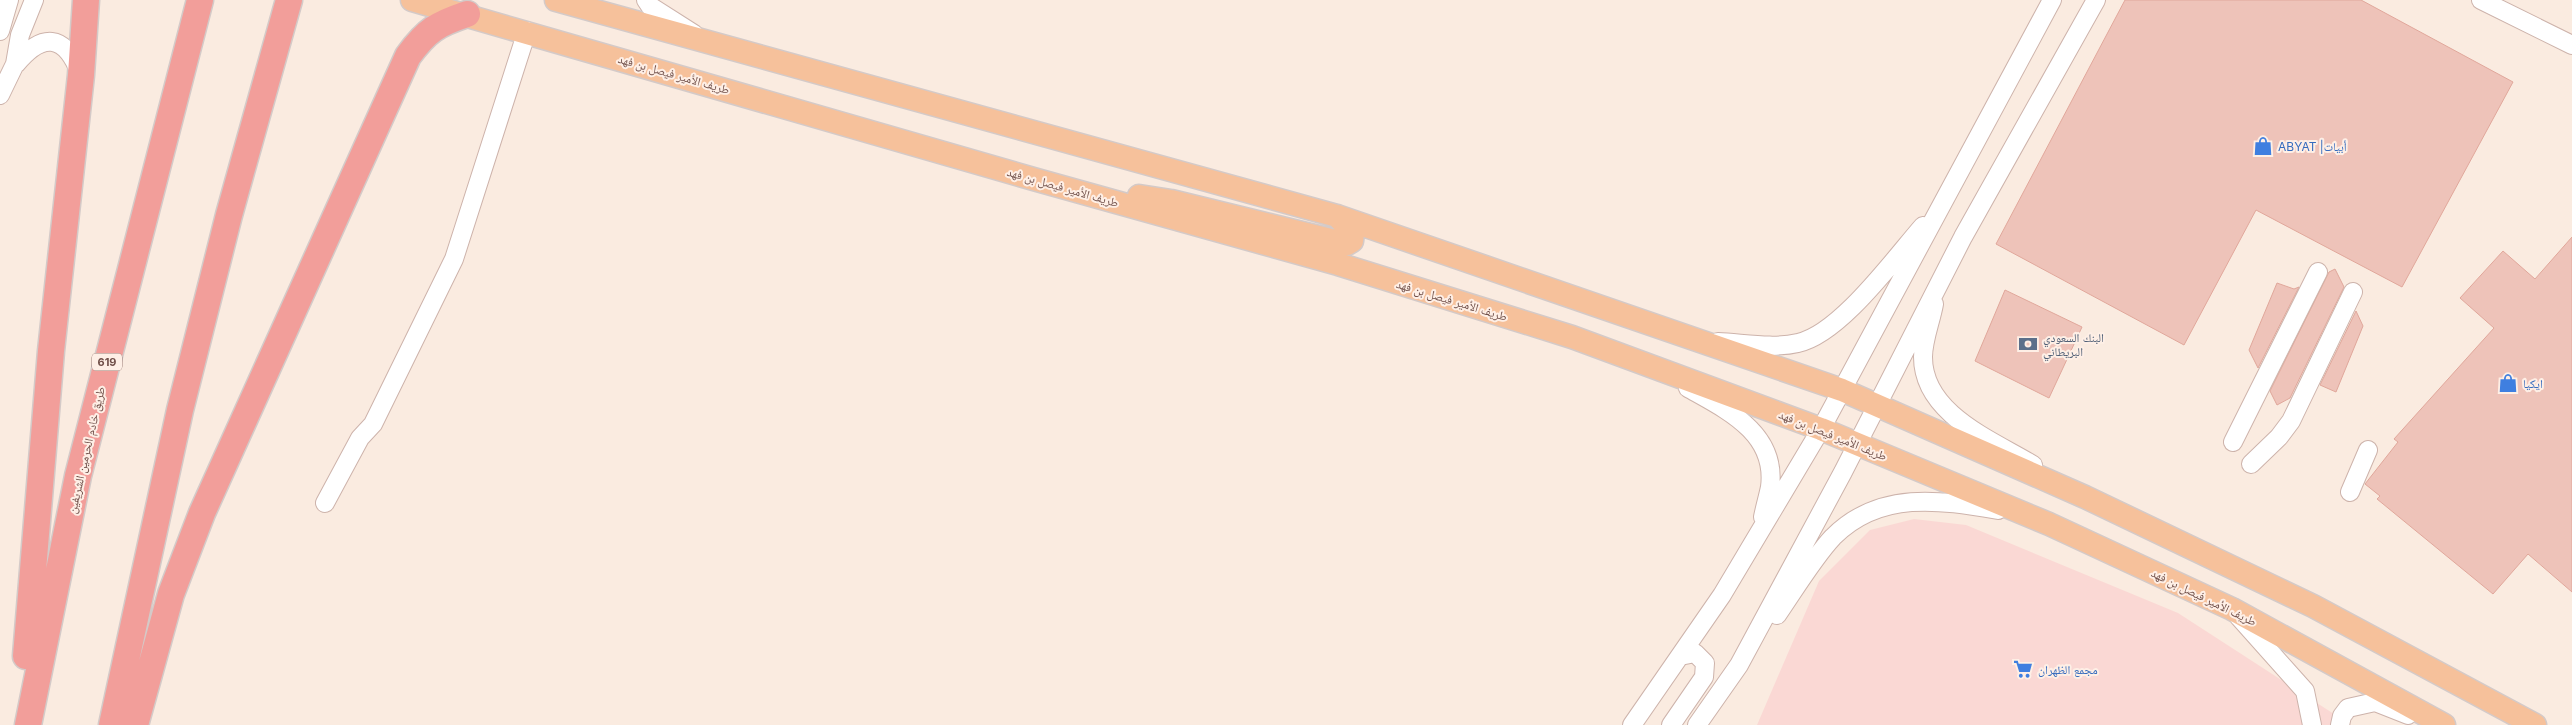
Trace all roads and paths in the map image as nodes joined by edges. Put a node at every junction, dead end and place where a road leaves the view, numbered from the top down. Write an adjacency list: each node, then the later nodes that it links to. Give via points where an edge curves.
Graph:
1 (9, 0): 13 (street)
2 (34, 0): 17 (street, via 20,35)
3 (86, 0): 18 (highway)
4 (289, 0): 46 (highway, via 229,215 183,400)
5 (412, 0): 12 (main road, طريف الأمير فيصل بن فهد)
6 (556, 0): 15 (main road)
7 (646, 0): 15 (street, via 650,6)
8 (2052, 0): 21 (street)
9 (2096, 0): 24 (street)
10 (2481, 0): 16 (street)
11 (199, 1): 45 (highway, طريق خادم الحرمين الشريفين / 619, via 78,476)
12 (467, 14): 14 (main road, طريف الأمير فيصل بن فهد); 47 (highway, via 427,32 408,56 202,513 171,594)
13 (0, 31)
14 (526, 31): 20 (main road, طريف الأمير فيصل بن فهد); 37 (street, via 454,259 373,424 360,438)
15 (700, 38): 22 (main road)
16 (2572, 44)
17 (15, 64): 18 (street, via 28,49 46,42 57,43 67,49); 19 (street)
18 (81, 75): 44 (highway, via 51,350 28,646)
19 (0, 95)
20 (1037, 180): 22 (main road, via 1171,201 1340,243 1352,242 1353,232); 27 (main road, طريف الأمير فيصل بن فهد, via 1338,264 1572,337)
21 (1943, 203): 26 (street, via 1845,314 1810,340 1786,346); 28 (street)
22 (1337, 216): 26 (main road)
23 (2318, 272): 31 (street)
24 (1939, 283): 29 (street); 36 (street, via 1923,356 1925,372 1938,402 1951,414)
25 (2353, 292): 34 (street, via 2291,421)
26 (1700, 341): 28 (main road)
27 (1644, 364): 30 (main road, طريف الأمير فيصل بن فهد); 39 (street, via 1735,414 1763,447 1770,486)
28 (1842, 390): 29 (main road); 30 (street)
29 (1876, 405): 32 (street); 36 (main road)
30 (1821, 429): 32 (main road, طريف الأمير فيصل بن فهد); 39 (street)
31 (2233, 442)
32 (1857, 444): 38 (main road, طريف الأمير فيصل بن فهد); 42 (street)
33 (2368, 450): 35 (street)
34 (2251, 464)
35 (2350, 492)
36 (2085, 497): 55 (main road, via 2313,606)
37 (325, 503)
38 (2027, 515): 40 (main road, طريف الأمير فيصل بن فهد); 42 (street, via 1949,501 1923,500 1893,504 1863,515 1833,537)
39 (1759, 534): 41 (street)
40 (2232, 609): 51 (street, via 2305,691); 54 (main road, طريف الأمير فيصل بن فهد)
41 (1680, 656): 48 (street); 49 (street, via 1695,653 1706,663 1706,670)
42 (1739, 665): 50 (street)
43 (2341, 720): 52 (street); 53 (street, via 2348,708 2375,702)
44 (17, 725)
45 (28, 725)
46 (112, 725)
47 (135, 725)
48 (1632, 725)
49 (1671, 725)
50 (1697, 725)
51 (2312, 725)
52 (2322, 725)
53 (2432, 725)
54 (2444, 725)
55 (2535, 725)

